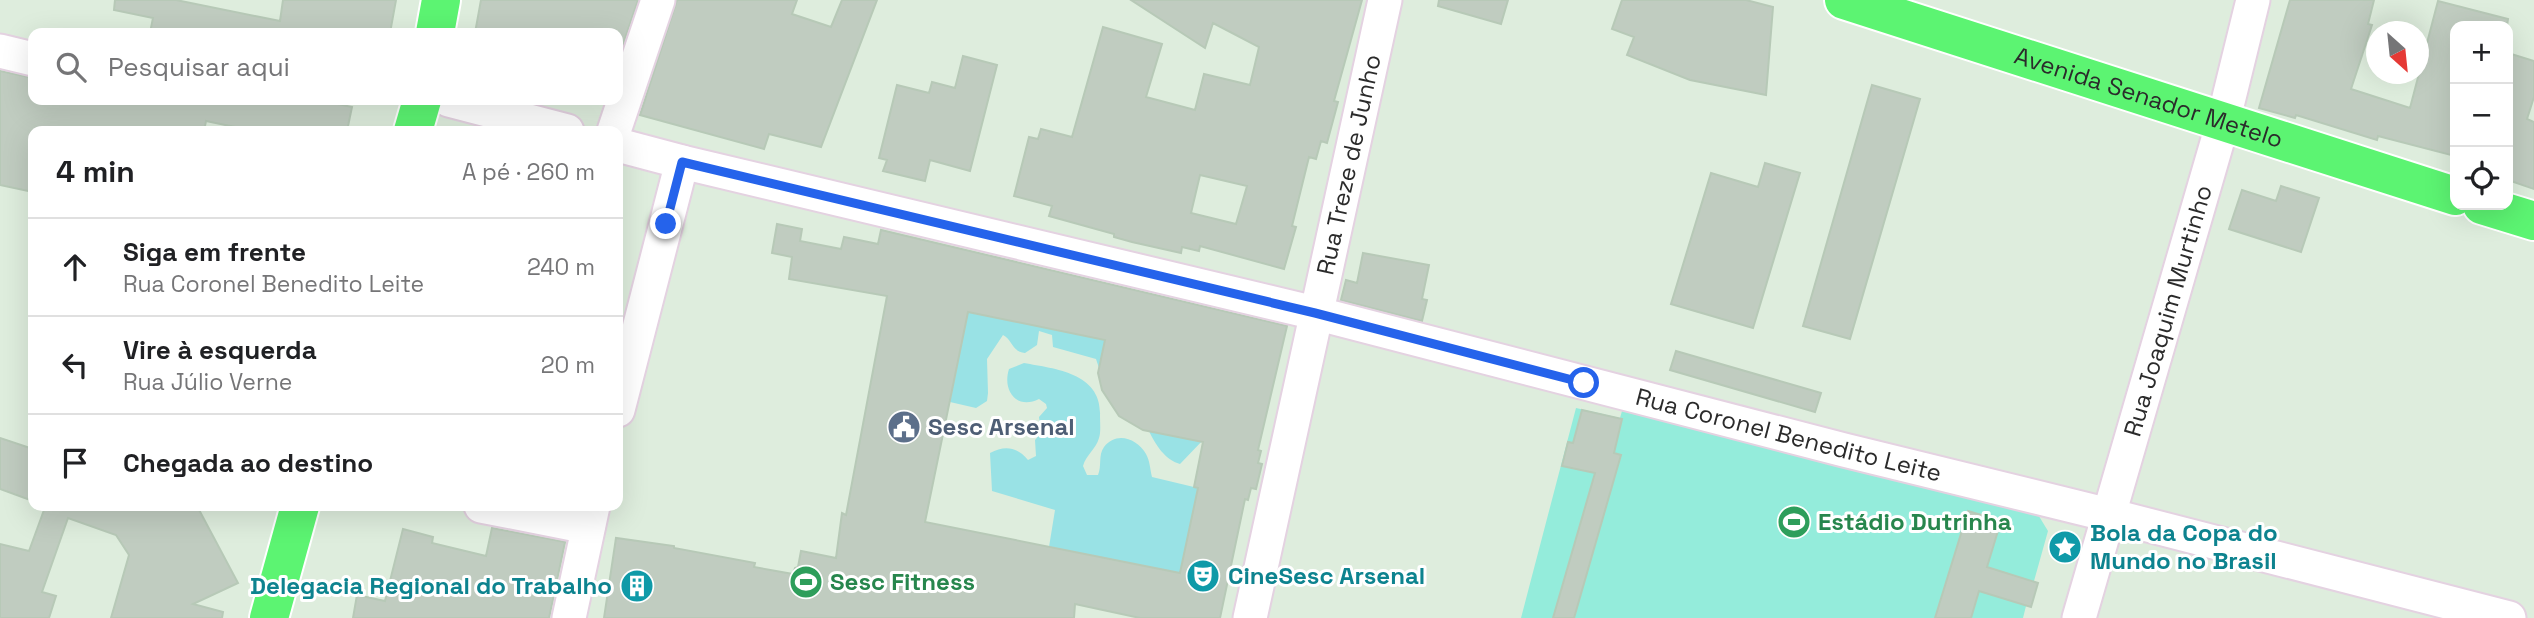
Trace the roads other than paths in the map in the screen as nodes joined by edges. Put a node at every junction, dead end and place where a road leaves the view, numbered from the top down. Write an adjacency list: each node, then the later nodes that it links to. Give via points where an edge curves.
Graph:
1 (441, 0): 6 (main road)
2 (658, 0): 9 (street)
3 (1385, 0): 22 (street, Rua Treze de Junho)
4 (1844, 0): 13 (main road, Avenida Senador Metelo)
5 (2253, 0): 13 (street, Rua Joaquim Murtinho)
6 (436, 28)
7 (0, 51): 8 (street)
8 (28, 58)
9 (623, 104)
10 (421, 105): 14 (main road)
11 (623, 105): 16 (street)
12 (467, 113): 15 (street)
13 (2223, 122): 19 (main road, Avenida Senador Metelo); 26 (street, Rua Joaquim Murtinho)
14 (414, 126)
15 (539, 126)
16 (616, 126)
17 (623, 146): 18 (street, Rua Coronel Benedito Leite)
18 (682, 162): 22 (street, Rua Coronel Benedito Leite); 23 (street)
19 (2450, 194)
20 (2497, 210): 21 (main road)
21 (2534, 222)
22 (1315, 313): 26 (street, Rua Coronel Benedito Leite); 30 (street, Rua Treze de Junho)
23 (623, 391)
24 (299, 511): 28 (main road)
25 (536, 511): 27 (street)
26 (2109, 515): 31 (street, Rua Joaquim Murtinho); 32 (street, Rua Coronel Benedito Leite)
27 (590, 516): 29 (street)
28 (269, 618)
29 (569, 618)
30 (1250, 618)
31 (2079, 618)
32 (2509, 618)

